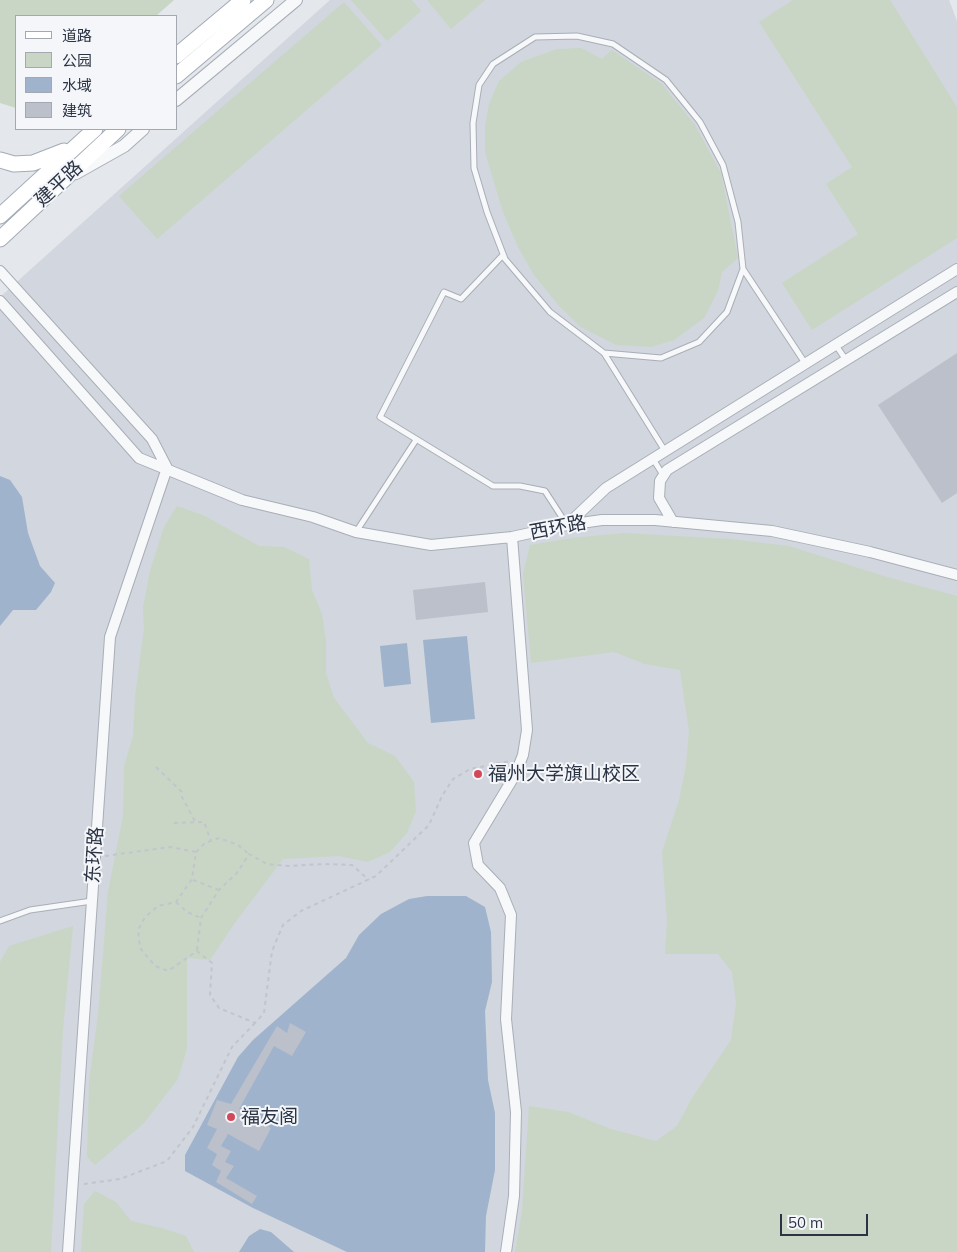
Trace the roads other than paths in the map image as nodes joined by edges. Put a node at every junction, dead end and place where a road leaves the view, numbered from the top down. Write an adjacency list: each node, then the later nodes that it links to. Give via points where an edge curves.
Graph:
1 (242, 0): 4 (main road)
2 (266, 0): 5 (main road)
3 (296, 0): 6 (street)
4 (178, 54)
5 (178, 74)
6 (178, 98)
7 (93, 130): 10 (main road, 建平路)
8 (117, 130): 12 (main road, 建平路)
9 (142, 130): 12 (street, via 124,146)
10 (81, 142): 11 (main road, via 54,157 33,163 14,164); 13 (main road, 建平路)
11 (0, 160)
12 (61, 182): 14 (main road, 建平路)
13 (1, 213): 14 (street)
14 (5, 234)
15 (503, 255): 16 (lane, via 474,168 473,123 480,85 493,64 535,37 577,36 613,44 666,80 700,122 723,165 738,222); 22 (lane, via 550,312); 25 (lane, via 461,299 444,292 380,417)
16 (744, 269): 22 (lane, via 727,312 699,342 661,358); 24 (lane)
17 (957, 269): 21 (street)
18 (0, 271): 28 (street, via 152,439)
19 (957, 292): 23 (street)
20 (0, 301): 28 (street, 西环路, via 139,458)
21 (835, 344): 23 (lane); 24 (street)
22 (604, 353): 26 (lane)
23 (846, 360): 29 (street, via 666,470)
24 (805, 363): 26 (street)
25 (416, 440): 31 (lane, via 493,486 520,486 545,491); 32 (lane)
26 (665, 451): 27 (street)
27 (652, 458): 29 (lane); 31 (street, via 606,488)
28 (167, 468): 32 (street, 西环路, via 242,500 313,517); 35 (street, 东环路, via 110,636)
29 (663, 476): 30 (street, via 659,498)
30 (673, 522): 31 (street, 西环路, via 602,520); 34 (street, 西环路, via 772,531)
31 (567, 525): 33 (street, 西环路)
32 (356, 532): 33 (street, 西环路, via 431,545)
33 (512, 537): 38 (street, via 527,730 515,775 474,843 478,865 500,888 511,915 506,1019 516,1112 514,1196)
34 (957, 575)
35 (92, 901): 36 (lane, via 30,910); 37 (street, 东环路)
36 (0, 921)
37 (68, 1252)
38 (506, 1252)

